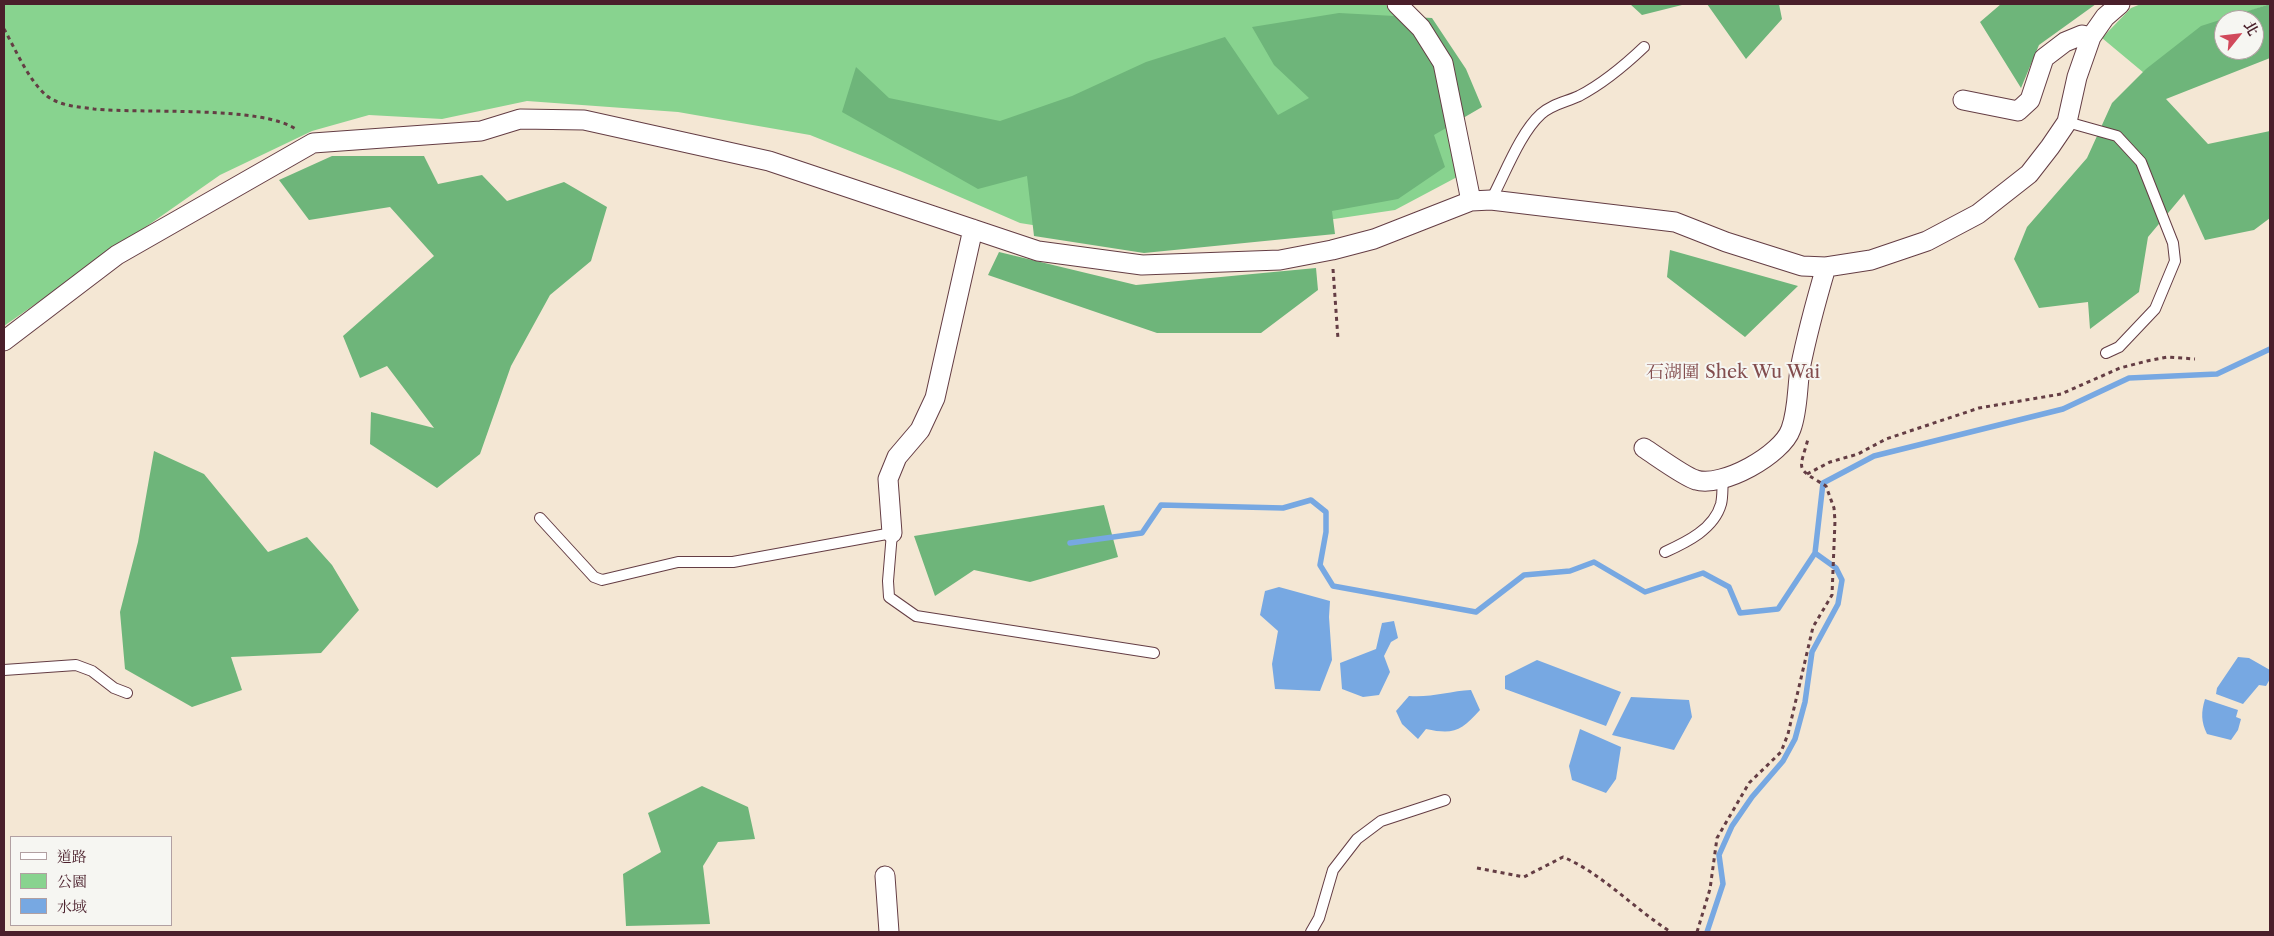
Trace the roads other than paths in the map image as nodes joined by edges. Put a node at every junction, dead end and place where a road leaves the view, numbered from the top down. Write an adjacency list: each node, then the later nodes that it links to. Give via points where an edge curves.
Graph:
1 (1397, 4): 8 (street, via 1421,28 1443,63)
2 (2120, 4): 3 (street, via 2105,17)
3 (2091, 37): 5 (street, via 2082,36 2065,42 2044,58 2030,100 2018,111); 6 (street, via 2077,77)
4 (1644, 48): 7 (lane, via 1614,74 1578,96 1542,112 1528,127)
5 (1963, 100)
6 (2067, 122): 10 (street, via 2030,174 1978,214 1927,241 1871,260); 12 (lane, via 2117,136 2141,162 2173,243 2175,261 2154,309 2119,347)
7 (1491, 200): 8 (street); 10 (street, via 1675,222 1802,266)
8 (1471, 201): 9 (street, via 1374,239 1280,260 1142,265 1038,250)
9 (973, 229): 11 (street, via 770,160 584,120 520,119 481,131 313,143 117,255); 16 (street, via 935,398 920,430 897,457 888,479)
10 (1826, 266): 14 (street, via 1805,345 1790,431 1776,449 1756,464)
11 (4, 341)
12 (2106, 352)
13 (1644, 448): 14 (street, via 1696,480)
14 (1723, 480): 17 (lane, via 1720,504 1706,527)
15 (540, 518): 16 (lane, via 594,577 602,580 678,562 733,562)
16 (892, 533): 18 (lane, via 889,597 916,616)
17 (1665, 552)
18 (1154, 652)
19 (4, 670): 20 (lane, via 76,665)
20 (128, 693)
21 (1445, 800): 24 (lane, via 1381,821 1357,839 1333,870 1319,918)
22 (885, 876): 23 (street)
23 (889, 932)
24 (1311, 932)

